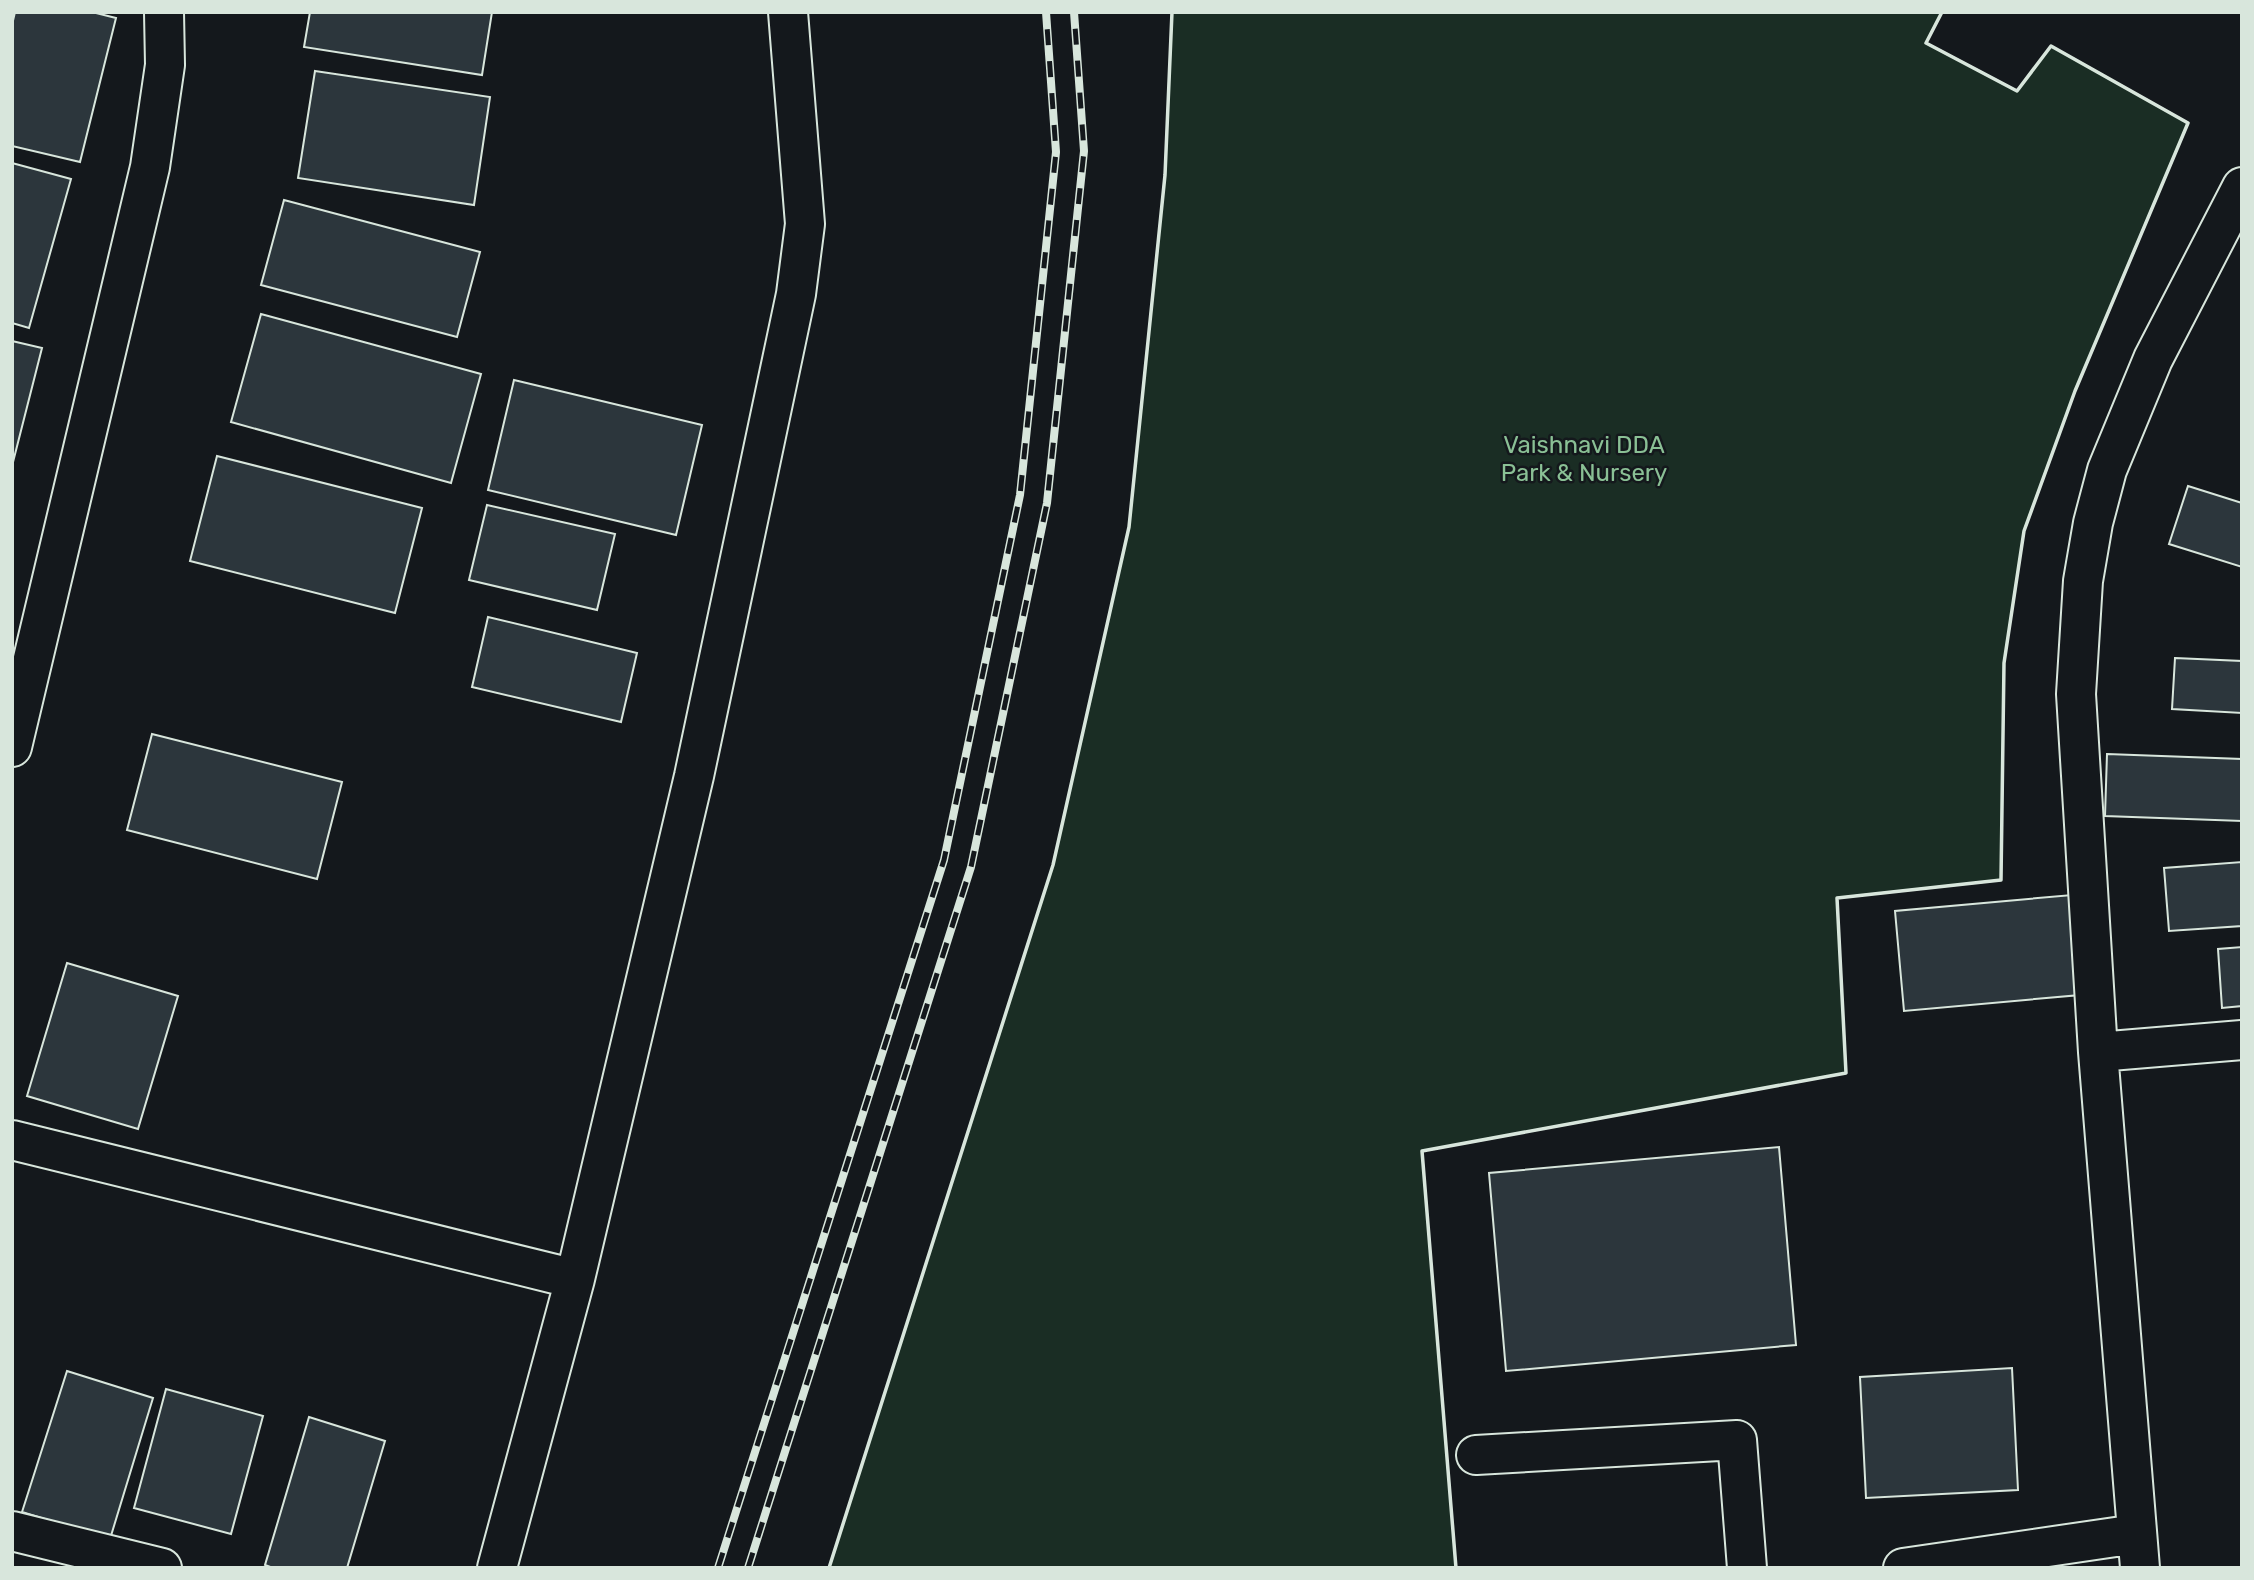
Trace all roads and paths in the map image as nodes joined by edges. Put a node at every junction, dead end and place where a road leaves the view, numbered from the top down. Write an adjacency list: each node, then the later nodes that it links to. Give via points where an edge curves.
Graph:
1 (164, 12): 4 (street, via 165,65 150,167)
2 (788, 12): 8 (street, via 804,224 796,294 694,776)
3 (2242, 187): 6 (street, via 2153,359 2107,470 2083,582 2076,694)
4 (12, 747)
5 (2242, 1040): 6 (street)
6 (2098, 1052): 11 (street)
7 (12, 1140): 8 (street)
8 (575, 1279): 14 (street)
9 (1476, 1455): 15 (street, via 1737,1440)
10 (12, 1531): 13 (street)
11 (2138, 1551): 12 (street)
12 (1961, 1564): 16 (street)
13 (162, 1568)
14 (497, 1568)
15 (1747, 1568)
16 (1903, 1568)

